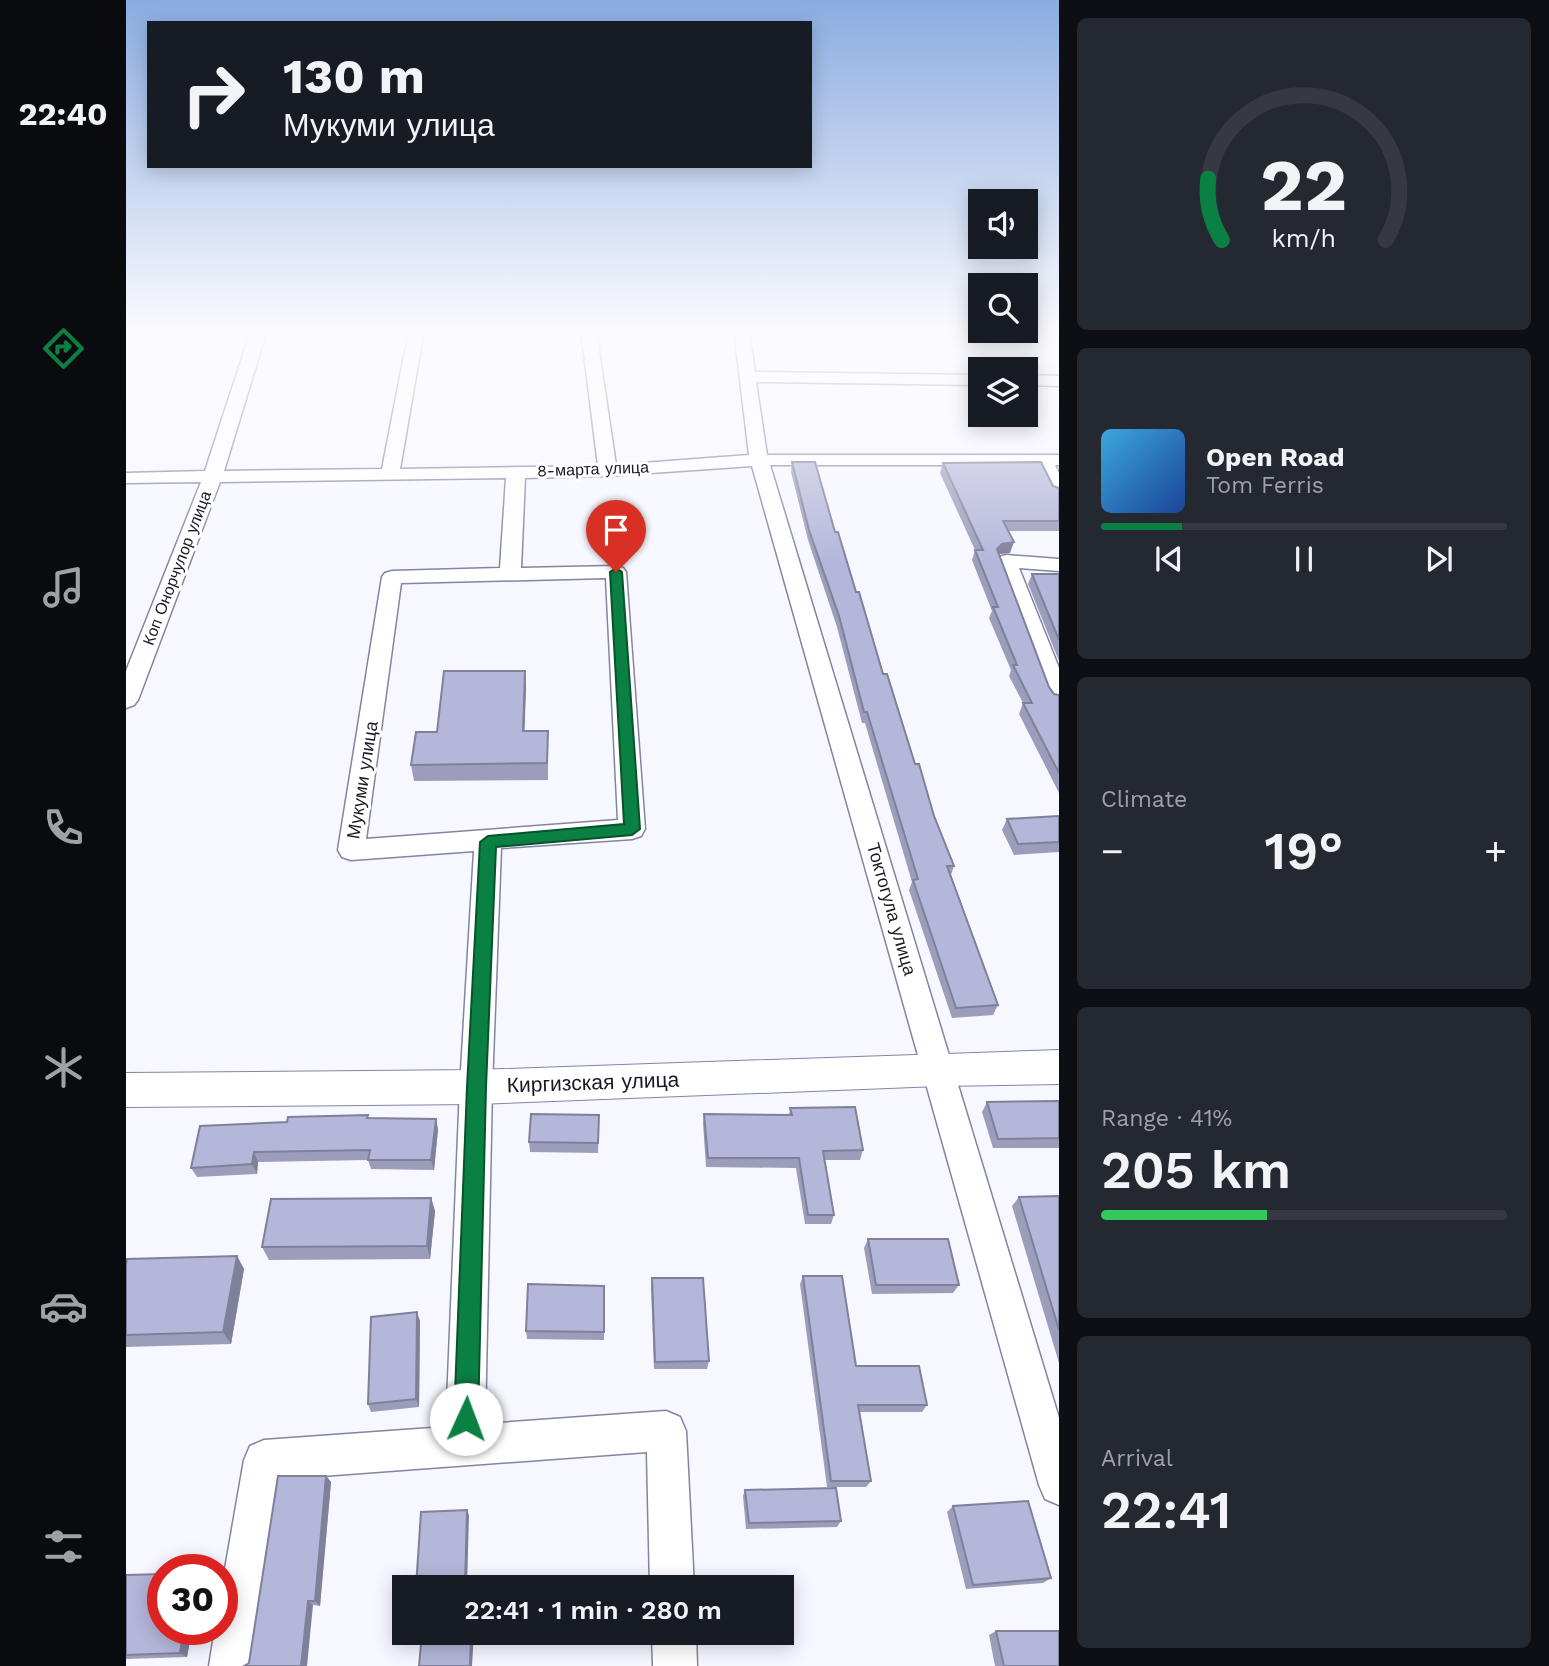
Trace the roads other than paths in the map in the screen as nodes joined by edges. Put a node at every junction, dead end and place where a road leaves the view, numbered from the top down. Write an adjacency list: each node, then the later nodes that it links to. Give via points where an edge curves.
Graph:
1 (235, 408): 10 (street, Коп Онорчулор улица)
2 (402, 408): 9 (street)
3 (599, 408): 7 (street)
4 (752, 408): 5 (street, Токтогула улица)
5 (759, 460): 6 (street, 8-марта улица); 7 (street, 8-марта улица); 19 (street, Токтогула улица)
6 (1051, 460): 12 (street)
7 (608, 471): 8 (street, 8-марта улица)
8 (516, 472): 9 (street, 8-марта улица); 14 (street)
9 (390, 473): 10 (street, 8-марта улица)
10 (213, 476): 11 (street, 8-марта улица); 16 (street, Коп Онорчулор улица)
11 (126, 478)
12 (1059, 491)
13 (1059, 565): 15 (street, via 1006,561)
14 (510, 574): 17 (street, Мукуми улица, via 616,572 632,829); 17 (street, Мукуми улица, via 392,577 351,850)
15 (1059, 697)
16 (126, 700)
17 (488, 842): 20 (street)
18 (1059, 1067): 19 (street, Киргизская улица)
19 (939, 1069): 20 (street, Киргизская улица); 22 (street, Токтогула улица)
20 (477, 1087): 21 (street, Киргизская улица); 23 (street)
21 (126, 1090)
22 (1050, 1416): 24 (street, Токтогула улица)
23 (466, 1446): 25 (street, via 666,1432); 27 (street, via 264,1460)
24 (1059, 1485)
25 (672, 1575)
26 (674, 1645): 28 (street)
27 (231, 1666)
28 (675, 1666)

